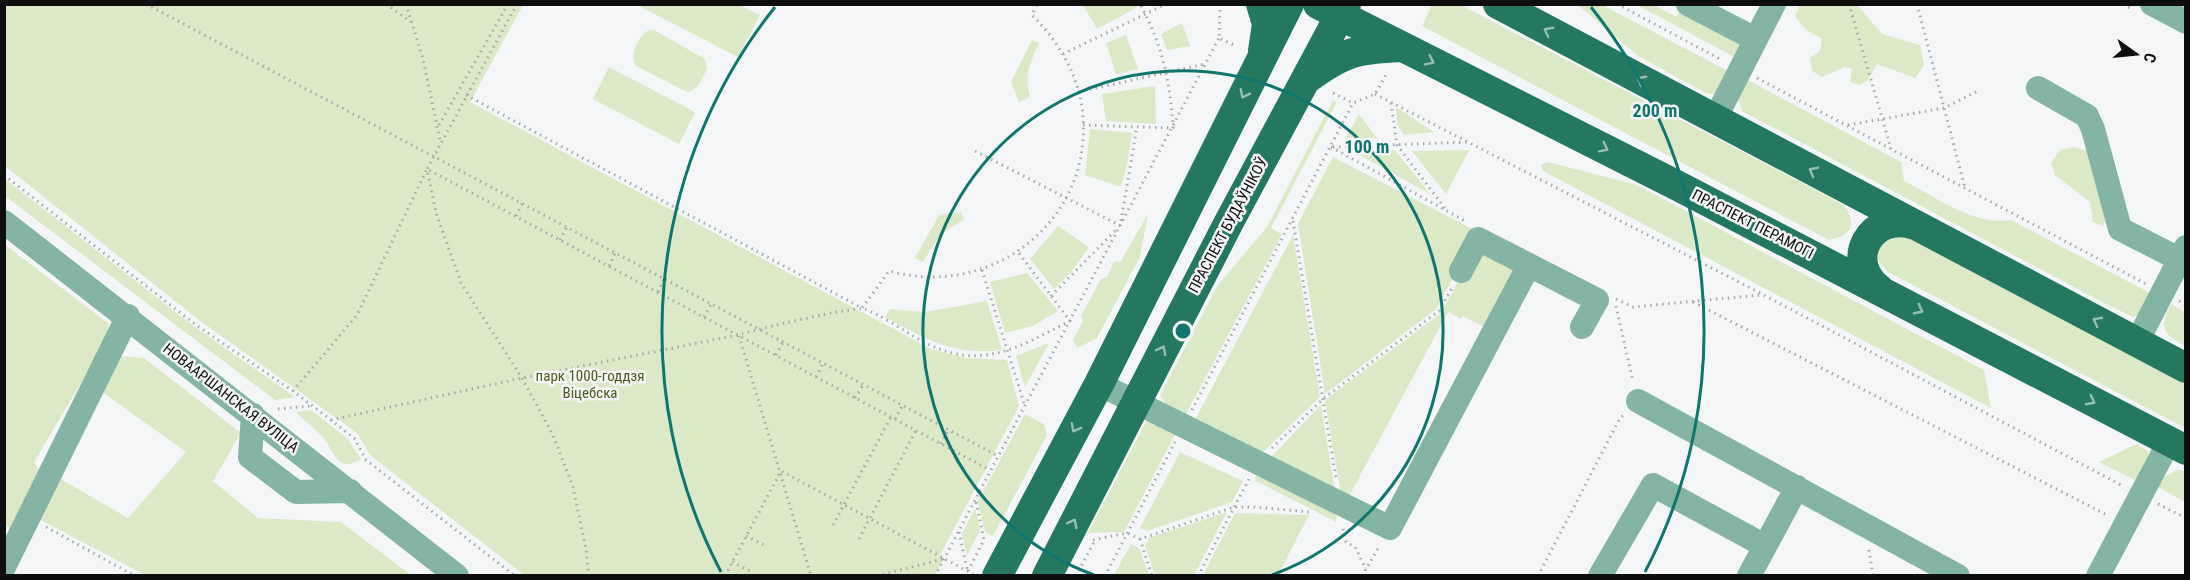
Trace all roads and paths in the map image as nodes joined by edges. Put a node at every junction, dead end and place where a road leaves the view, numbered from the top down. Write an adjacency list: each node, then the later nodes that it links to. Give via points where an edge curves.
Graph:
1 (146, 4): 55 (path)
2 (386, 4): 21 (path)
3 (406, 4): 21 (path)
4 (508, 4): 46 (path)
5 (517, 4): 38 (path)
6 (1037, 4): 27 (path, via 1032,15)
7 (1140, 4): 20 (path)
8 (1166, 4): 20 (path)
9 (1220, 4): 23 (path)
10 (1261, 4): 26 (main road, via 1267,24)
11 (1289, 4): 26 (main road)
12 (1498, 4): 42 (main road, one-way to 12)
13 (1617, 4): 29 (path)
14 (1774, 4): 24 (street)
15 (1849, 4): 43 (path)
16 (1917, 4): 41 (path)
17 (2152, 4): 22 (street)
18 (1690, 5): 24 (street)
19 (1335, 8): 25 (main road, ПРАСПЕКТ ПЕРАМОГІ); 32 (main road, ПРАСПЕКТ БУДАЎНІКОЎ)
20 (1145, 15): 27 (path); 30 (path)
21 (411, 22): 46 (path)
22 (2186, 22)
23 (1219, 38): 26 (path); 28 (path)
24 (1755, 39): 29 (street)
25 (1400, 47): 32 (main road, via 1349,52); 73 (main road, ПРАСПЕКТ ПЕРАМОГІ, one-way to 73)
26 (1249, 53): 104 (main road, one-way to 104)
27 (1063, 54): 35 (path)
28 (1207, 64): 30 (path); 48 (path)
29 (1740, 69): 42 (street); 45 (path)
30 (1167, 72): 35 (path); 48 (path)
31 (1386, 75): 37 (path)
32 (1305, 80): 110 (main road, ПРАСПЕКТ БУДАЎНІКОЎ, one-way to 32)
33 (2038, 88): 72 (street, via 2087,116 2120,229)
34 (1980, 90): 41 (path)
35 (1078, 92): 44 (path)
36 (1333, 93): 40 (path)
37 (1376, 94): 39 (path); 40 (path)
38 (466, 95): 49 (path); 89 (path)
39 (1390, 102): 50 (path); 51 (path)
40 (1353, 103): 52 (path)
41 (1944, 108): 43 (path); 58 (path)
42 (1715, 119): 59 (main road, one-way to 42)
43 (1883, 119): 45 (path); 53 (path)
44 (1083, 125): 47 (path); 60 (path, via 1080,157)
45 (1846, 125): 53 (path)
46 (438, 127): 49 (path)
47 (1137, 127): 48 (path); 67 (path)
48 (1173, 128): 67 (path)
49 (441, 142): 55 (path)
50 (1471, 142): 51 (path); 82 (path)
51 (1397, 144): 52 (path); 62 (path)
52 (1331, 147): 64 (path)
53 (1891, 149): 58 (path)
54 (975, 151): 60 (path)
55 (434, 157): 56 (path); 61 (path)
56 (427, 169): 63 (path); 103 (path, via 436,213 461,283); 106 (path, via 357,315)
57 (4, 175): 106 (path, via 196,325)
58 (1965, 188): 81 (path)
59 (1847, 189): 66 (main road); 73 (main road, via 1861,210 1858,235 1838,254)
60 (1066, 198): 67 (path); 70 (path, via 1041,231)
61 (522, 204): 63 (path); 68 (path)
62 (1448, 213)
63 (516, 216): 69 (path)
64 (1293, 219): 108 (path); 117 (path)
65 (4, 222): 90 (street, НОВААРШАНСКАЯ ВУЛІЦА)
66 (1915, 225): 79 (main road, via 1889,223 1868,239 1862,263 1868,278); 97 (main road, one-way to 66)
67 (1121, 226): 83 (path); 92 (path)
68 (567, 227): 69 (path); 71 (path)
69 (560, 240): 75 (path)
70 (1018, 252): 76 (path); 83 (path)
71 (615, 253): 75 (path); 78 (path)
72 (2182, 253): 81 (street)
73 (1811, 254): 79 (main road, ПРАСПЕКТ ПЕРАМОГІ)
74 (1529, 265): 77 (street, via 1478,239); 93 (street, via 1597,300); 139 (street)
75 (609, 266): 80 (path)
76 (982, 270): 89 (path, via 934,278 889,270); 98 (path)
77 (1461, 271): 108 (path, via 1439,310)
78 (664, 279): 80 (path); 86 (path)
79 (1880, 290): 121 (main road, ПРАСПЕКТ ПЕРАМОГІ, one-way to 121)
80 (657, 292): 91 (path)
81 (2162, 293): 87 (path); 97 (street)
82 (1762, 294): 85 (path); 128 (path)
83 (1051, 296): 92 (path)
84 (1615, 298): 109 (path)
85 (1693, 302): 88 (path); 137 (path)
86 (711, 304): 91 (path); 94 (path)
87 (2186, 305)
88 (1633, 307)
89 (862, 308): 94 (path); 98 (path, via 941,350 989,356)
90 (128, 316): 114 (street, НОВААРШАНСКАЯ ВУЛІЦА); 135 (street)
91 (704, 317): 95 (path)
92 (1070, 321): 98 (path); 113 (path)
93 (1582, 327)
94 (757, 329): 95 (path); 96 (path)
95 (738, 335): 99 (path); 103 (path); 125 (path)
96 (783, 342): 99 (path); 100 (path)
97 (2137, 342): 101 (main road)
98 (1007, 350): 113 (path)
99 (776, 355): 102 (path)
100 (823, 363): 102 (path); 105 (path)
101 (2186, 368)
102 (816, 377): 107 (path)
103 (522, 378): 116 (path); 158 (path, via 553,435 573,487)
104 (1099, 384): 110 (street); 163 (main road, one-way to 163)
105 (863, 385): 107 (path); 112 (path)
106 (293, 391): 111 (path)
107 (855, 398): 115 (path)
108 (1323, 399): 123 (path); 133 (path)
109 (1638, 400): 126 (street); 170 (path, via 1618,420)
110 (1135, 402): 117 (street); 164 (main road, ПРАСПЕКТ БУДАЎНІКОЎ, one-way to 110)
111 (312, 406): 114 (path); 116 (path)
112 (902, 406): 115 (path); 119 (path)
113 (1025, 406): 122 (path)
114 (264, 412): 127 (street, НОВААРШАНСКАЯ ВУЛІЦА); 127 (street, via 250,457 296,492)
115 (893, 418): 118 (path); 130 (path)
116 (331, 420): 157 (path, via 355,439 366,460)
117 (1184, 426): 123 (street); 141 (path)
118 (916, 430): 120 (path); 136 (path)
119 (948, 430): 120 (path); 122 (path)
120 (941, 444): 124 (path)
121 (2177, 446): 128 (street)
122 (998, 456): 124 (path)
123 (1254, 468): 131 (path); 133 (street)
124 (990, 470): 129 (path)
125 (781, 471): 130 (path); 142 (path); 160 (path)
126 (1797, 488): 148 (street); 173 (street)
127 (350, 491): 156 (street, НОВААРШАНСКАЯ ВУЛІЦА)
128 (2141, 495): 134 (path); 137 (street)
129 (976, 499): 140 (path); 154 (path, via 984,540)
130 (844, 505): 136 (path); 138 (path)
131 (1234, 507): 132 (path); 144 (path); 168 (path)
132 (1313, 512)
133 (1342, 516): 139 (street); 152 (path, via 1346,542 1355,548)
134 (2186, 518)
135 (30, 519): 151 (street); 155 (path)
136 (870, 519): 143 (path); 149 (path)
137 (2126, 524): 174 (street)
138 (833, 525)
139 (1390, 528): 152 (path)
140 (959, 530): 149 (path); 154 (path)
141 (1127, 533): 144 (path); 145 (path); 166 (path)
142 (746, 536): 147 (path); 150 (path)
143 (859, 539)
144 (1140, 539): 167 (path)
145 (1095, 540): 146 (path); 165 (path)
146 (1084, 542)
147 (766, 546)
148 (1765, 546): 171 (street, via 1653,485); 172 (street)
149 (944, 558): 154 (path); 161 (path); 162 (path)
150 (732, 562): 153 (path); 159 (path)
151 (4, 567)
152 (1366, 569): 169 (path)
153 (752, 572)
154 (968, 573)
155 (135, 576)
156 (457, 576)
157 (515, 576)
158 (589, 576)
159 (725, 576)
160 (811, 576)
161 (876, 576)
162 (935, 576)
163 (997, 576)
164 (1047, 576)
165 (1076, 576)
166 (1105, 576)
167 (1152, 576)
168 (1198, 576)
169 (1362, 576)
170 (1538, 576)
171 (1600, 576)
172 (1749, 576)
173 (1958, 576)
174 (2098, 576)

